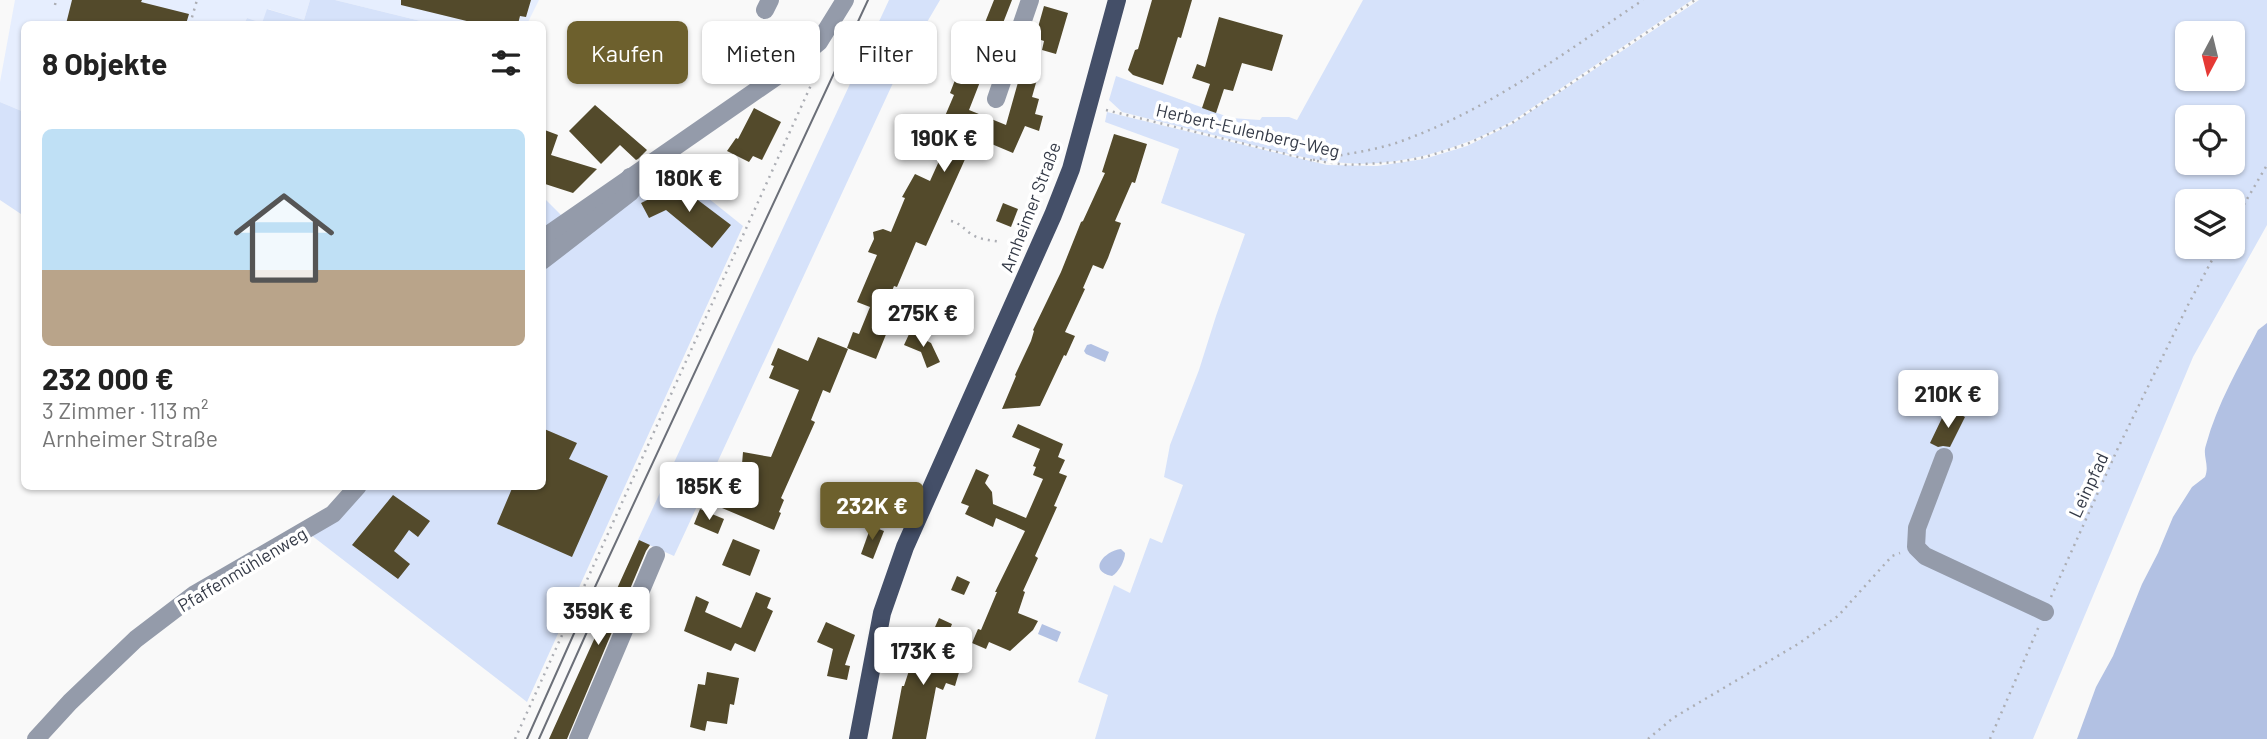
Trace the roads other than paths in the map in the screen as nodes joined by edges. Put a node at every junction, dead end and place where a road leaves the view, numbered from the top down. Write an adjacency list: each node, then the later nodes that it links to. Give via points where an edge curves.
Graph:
1 (845, 0): 5 (street, via 819,42 747,99)
2 (1030, 0): 4 (street)
3 (1117, 0): 14 (main road, Arnheimer Straße, via 1071,169 891,583)
4 (996, 99)
5 (630, 177): 6 (street); 7 (street, via 631,192)
6 (546, 236)
7 (546, 258)
8 (1944, 457): 11 (street, via 1917,528 1916,547 1925,556)
9 (354, 490): 12 (street, Pfaffenmühlenweg, via 333,514 195,594 146,631)
10 (656, 555): 13 (street)
11 (2045, 612)
12 (36, 739)
13 (578, 739)
14 (858, 739)

